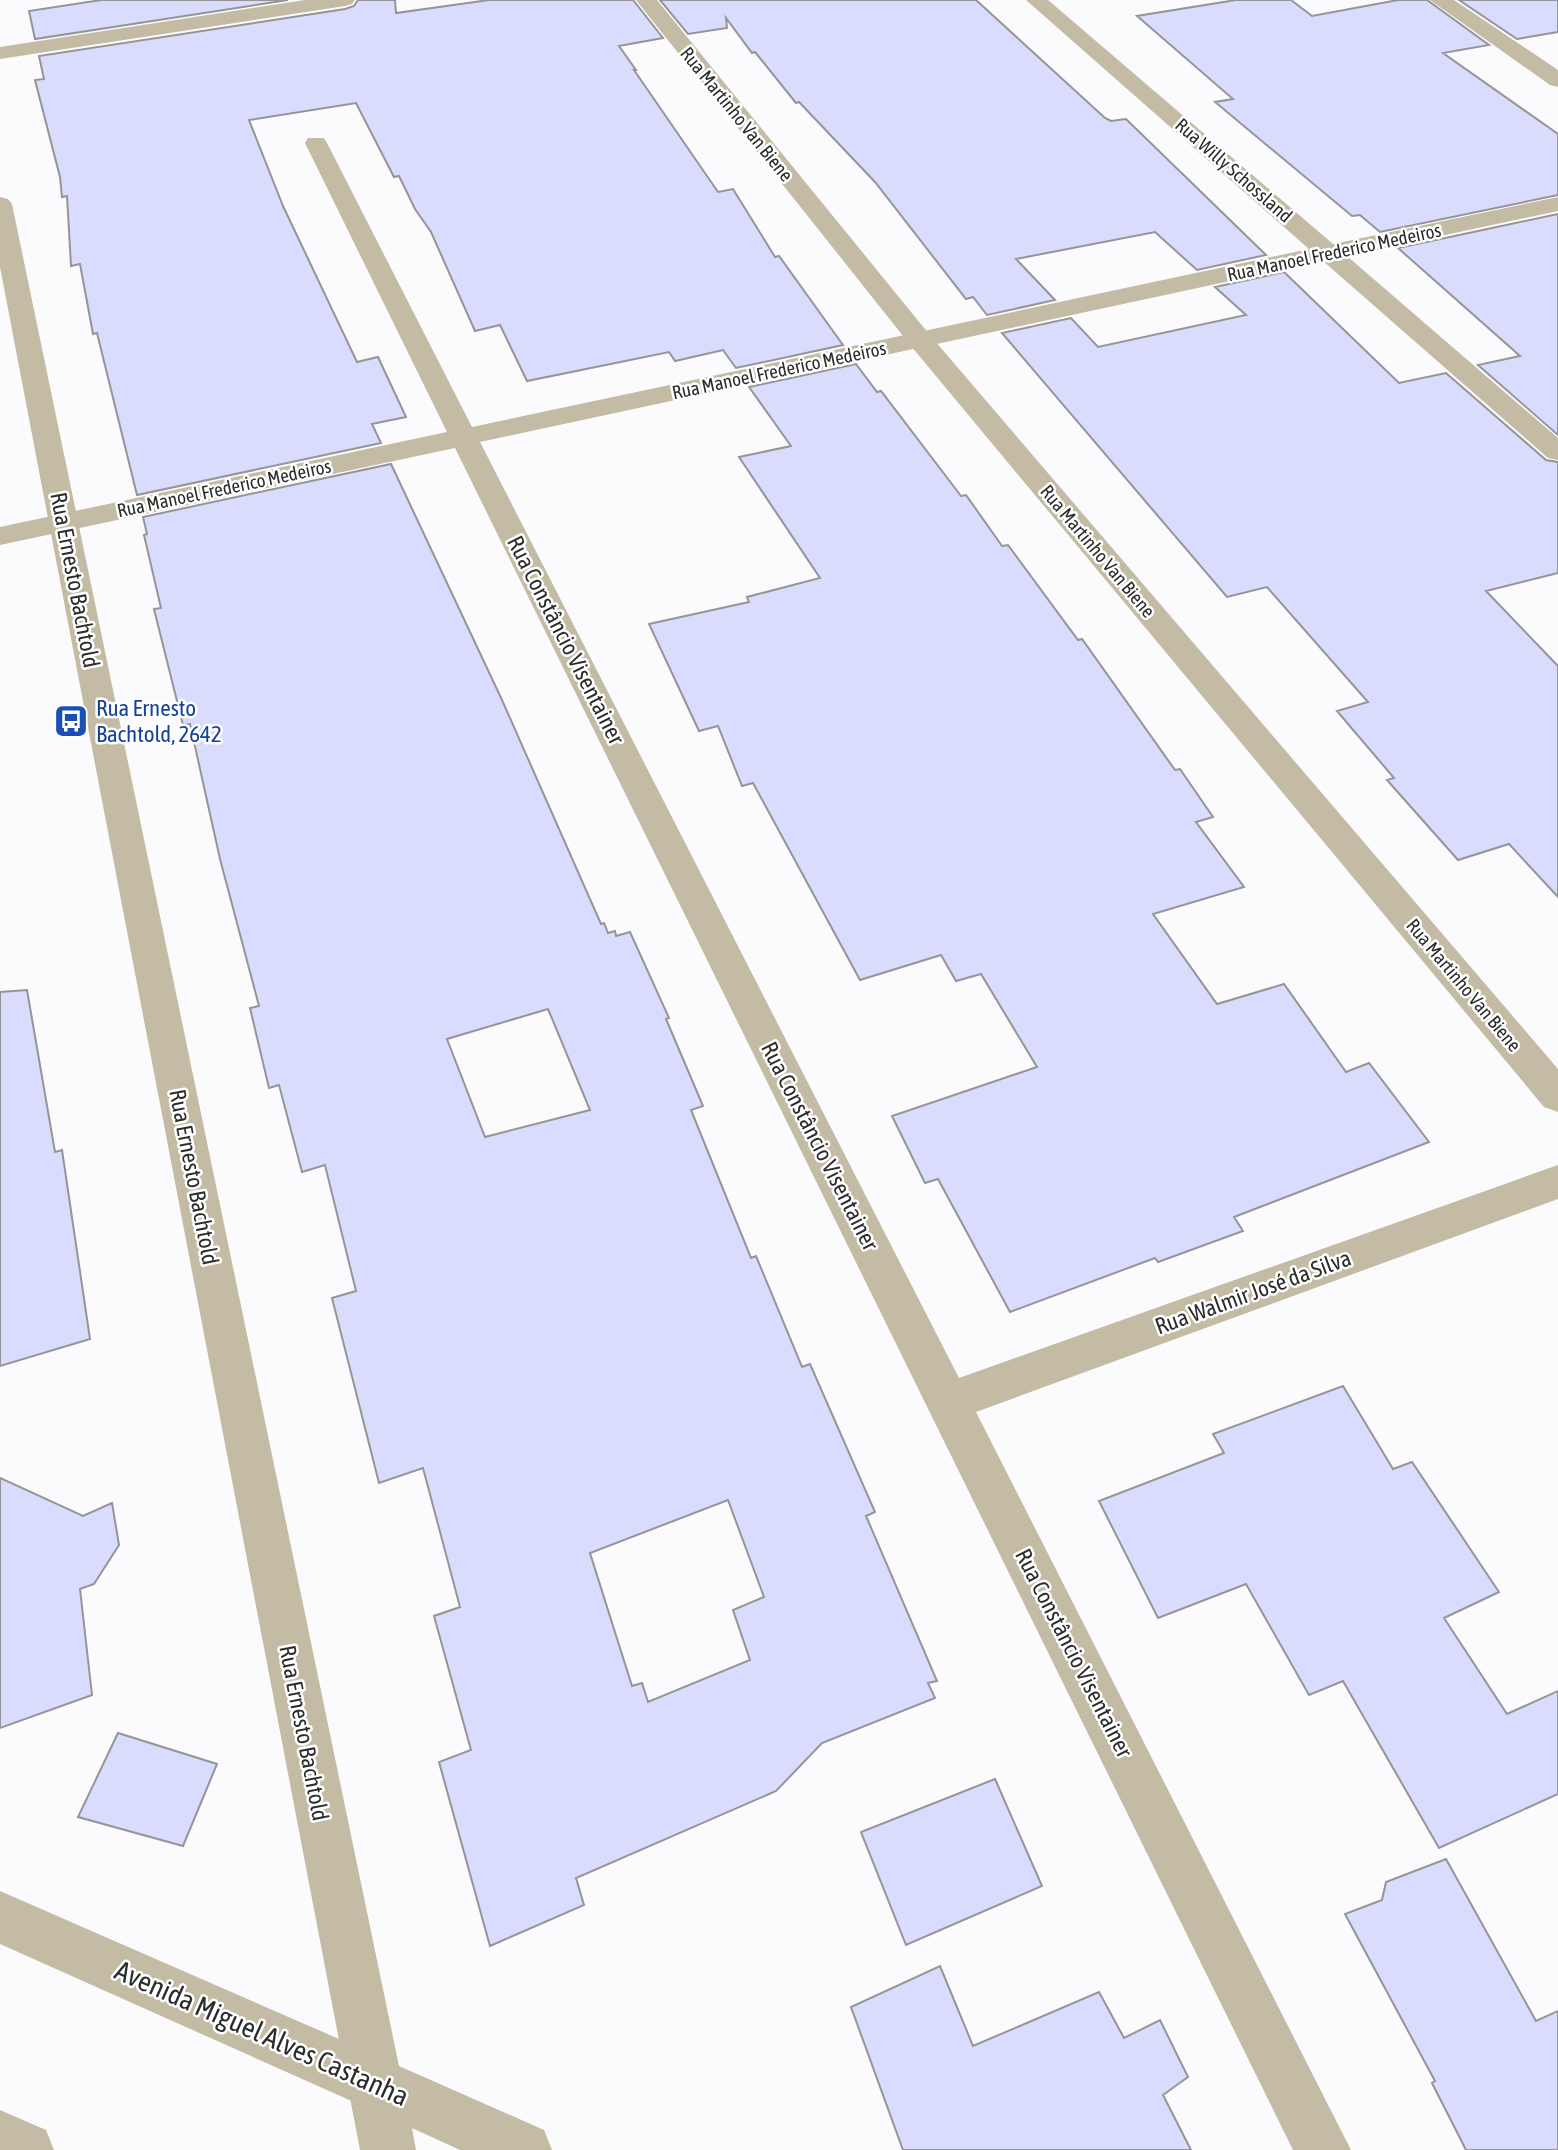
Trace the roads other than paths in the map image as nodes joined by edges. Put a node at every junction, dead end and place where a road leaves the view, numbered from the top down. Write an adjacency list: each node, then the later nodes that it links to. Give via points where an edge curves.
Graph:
1 (345, 0): 5 (street)
2 (646, 0): 11 (street, Rua Martinho Van Biene)
3 (1036, 0): 10 (street, Rua Willy Schossland)
4 (1440, 0): 6 (street)
5 (0, 53)
6 (1558, 80)
7 (316, 143): 12 (street, Rua Constâncio Visentainer)
8 (0, 204): 14 (street, Rua Ernesto Bachtold)
9 (1558, 204): 10 (street, Rua Manoel Frederico Medeiros)
10 (1330, 253): 11 (street, Rua Manoel Frederico Medeiros); 13 (street, Rua Willy Schossland)
11 (920, 340): 12 (street, Rua Manoel Frederico Medeiros); 16 (street, Rua Martinho Van Biene)
12 (464, 437): 14 (street, Rua Manoel Frederico Medeiros); 18 (street, Rua Constâncio Visentainer)
13 (1558, 452)
14 (63, 522): 15 (street, Rua Manoel Frederico Medeiros); 20 (street, Rua Ernesto Bachtold)
15 (0, 536)
16 (1558, 1096)
17 (1558, 1182): 18 (street, Rua Walmir José da Silva)
18 (948, 1402): 25 (street, Rua Constâncio Visentainer)
19 (0, 1917): 20 (street, Avenida Miguel Alves Castanha)
20 (374, 2083): 23 (street, Rua Ernesto Bachtold); 24 (street, Avenida Miguel Alves Castanha)
21 (0, 2138): 22 (street)
22 (26, 2150)
23 (387, 2150)
24 (524, 2150)
25 (1323, 2150)

